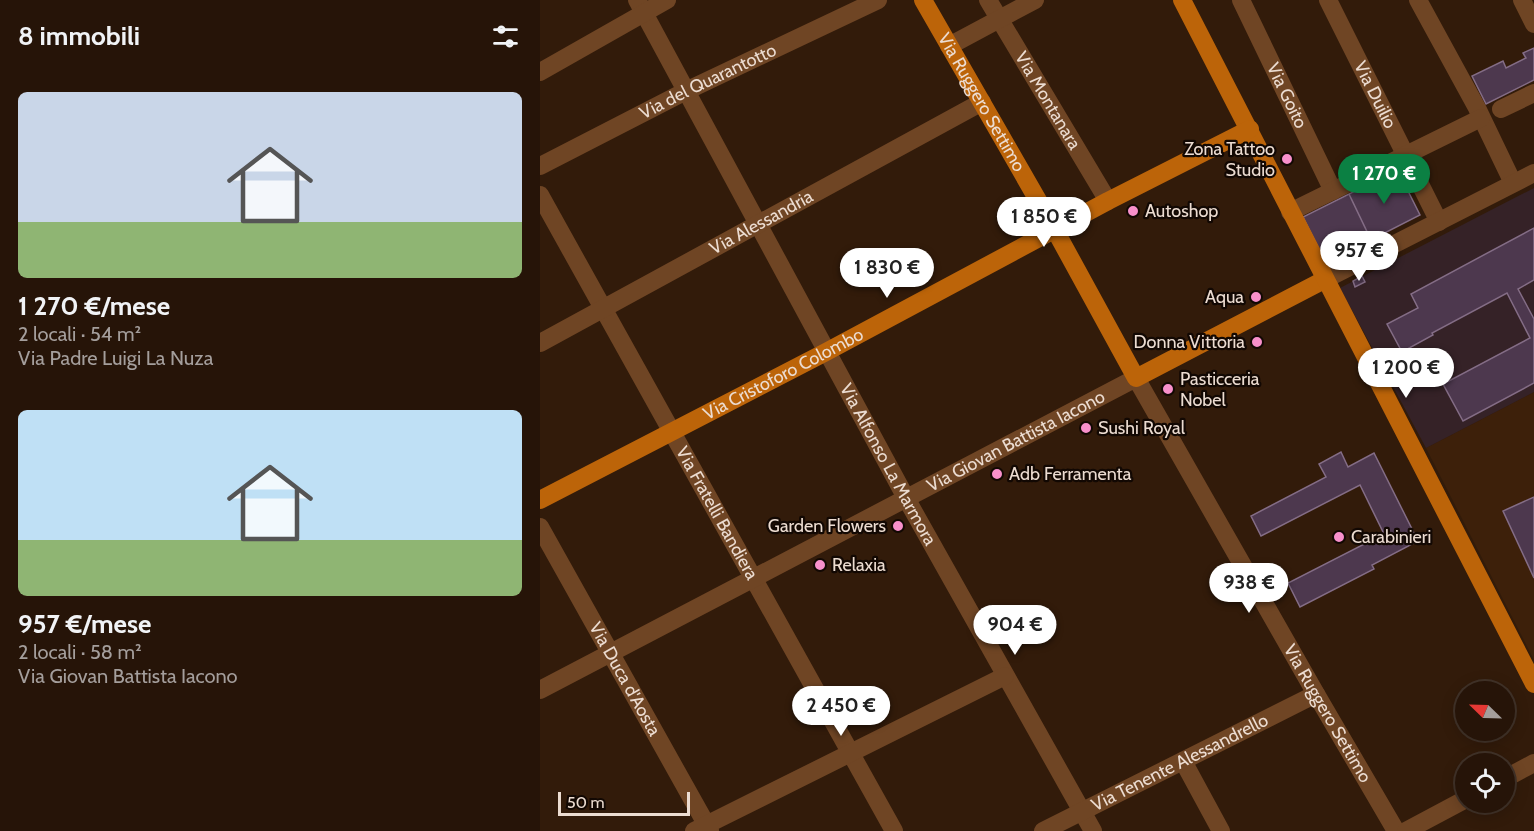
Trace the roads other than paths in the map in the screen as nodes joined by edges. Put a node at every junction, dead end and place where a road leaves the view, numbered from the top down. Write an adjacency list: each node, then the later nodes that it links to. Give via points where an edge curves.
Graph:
1 (667, 0): 11 (street)
2 (878, 0): 16 (street, Via del Quarantotto)
3 (924, 0): 14 (main road, Via Ruggero Settimo)
4 (988, 0): 12 (street, Via Montanara)
5 (1035, 0): 12 (street)
6 (1182, 0): 21 (main road)
7 (1241, 0): 26 (street, Via Goito)
8 (1328, 0): 22 (street, Via Duilio)
9 (1418, 0): 20 (street)
10 (1522, 0): 13 (street)
11 (640, 6): 15 (street); 16 (street, Via Alfonso La Marmora)
12 (999, 19): 14 (street); 28 (street, Via Montanara)
13 (1534, 24)
14 (949, 46): 18 (main road, Via Ruggero Settimo)
15 (540, 72)
16 (686, 91): 23 (street, Via del Quarantotto); 31 (street, Via Alfonso La Marmora)
17 (1534, 93): 19 (street)
18 (982, 102): 31 (street, Via Alessandria); 32 (main road, Via Ruggero Settimo)
19 (1501, 109)
20 (1479, 113): 22 (street, via 1461,127); 25 (street)
21 (1250, 129): 28 (main road, Via Cristoforo Colombo); 29 (main road)
22 (1405, 155): 26 (street); 30 (street, Via Duilio)
23 (540, 166)
24 (1534, 173): 25 (street, Via Giovan Battista Iacono)
25 (1513, 183): 30 (street, Via Giovan Battista Iacono)
26 (1333, 191): 29 (street)
27 (540, 195): 34 (street, Via Fratelli Bandiera)
28 (1108, 201): 32 (main road, Via Cristoforo Colombo)
29 (1290, 212): 33 (main road)
30 (1439, 222): 33 (street, Via Giovan Battista Iacono)
31 (758, 226): 34 (street, Via Alessandria); 36 (street, Via Alfonso La Marmora)
32 (1055, 230): 36 (main road, Via Cristoforo Colombo); 37 (main road, Via Ruggero Settimo)
33 (1324, 280): 37 (main road, Via Giovan Battista Iacono); 45 (main road)
34 (604, 309): 35 (street, Via Alessandria); 38 (street, Via Fratelli Bandiera)
35 (540, 343)
36 (826, 352): 38 (main road, Via Cristoforo Colombo); 39 (street, Via Alfonso La Marmora)
37 (1136, 378): 39 (street, Via Giovan Battista Iacono); 47 (street, Via Ruggero Settimo)
38 (672, 432): 40 (main road, Via Cristoforo Colombo); 42 (street, Via Fratelli Bandiera)
39 (906, 498): 42 (street, Via Giovan Battista Iacono); 44 (street, Via Alfonso La Marmora)
40 (540, 500)
41 (540, 527): 43 (street, Via Duca d'Aosta)
42 (754, 578): 43 (street, Via Giovan Battista Iacono); 48 (street, Via Fratelli Bandiera)
43 (611, 653): 46 (street, Via Giovan Battista Iacono); 54 (street, Via Duca d'Aosta)
44 (1005, 676): 48 (street); 53 (street, Via Alfonso La Marmora)
45 (1534, 684)
46 (540, 690)
47 (1316, 694): 49 (street, Via Tenente Alessandrello); 59 (street, Via Ruggero Settimo)
48 (851, 753): 54 (street); 55 (street, Via Fratelli Bandiera)
49 (1183, 761): 53 (street, Via Tenente Alessandrello); 58 (street)
50 (1534, 763): 51 (street)
51 (1515, 772)
52 (1455, 805): 60 (street)
53 (1081, 812): 56 (street, Via Tenente Alessandrello); 57 (street, Via Alfonso La Marmora)
54 (704, 829)
55 (894, 831)
56 (1043, 831)
57 (1093, 831)
58 (1221, 831)
59 (1396, 831)
60 (1406, 831)

